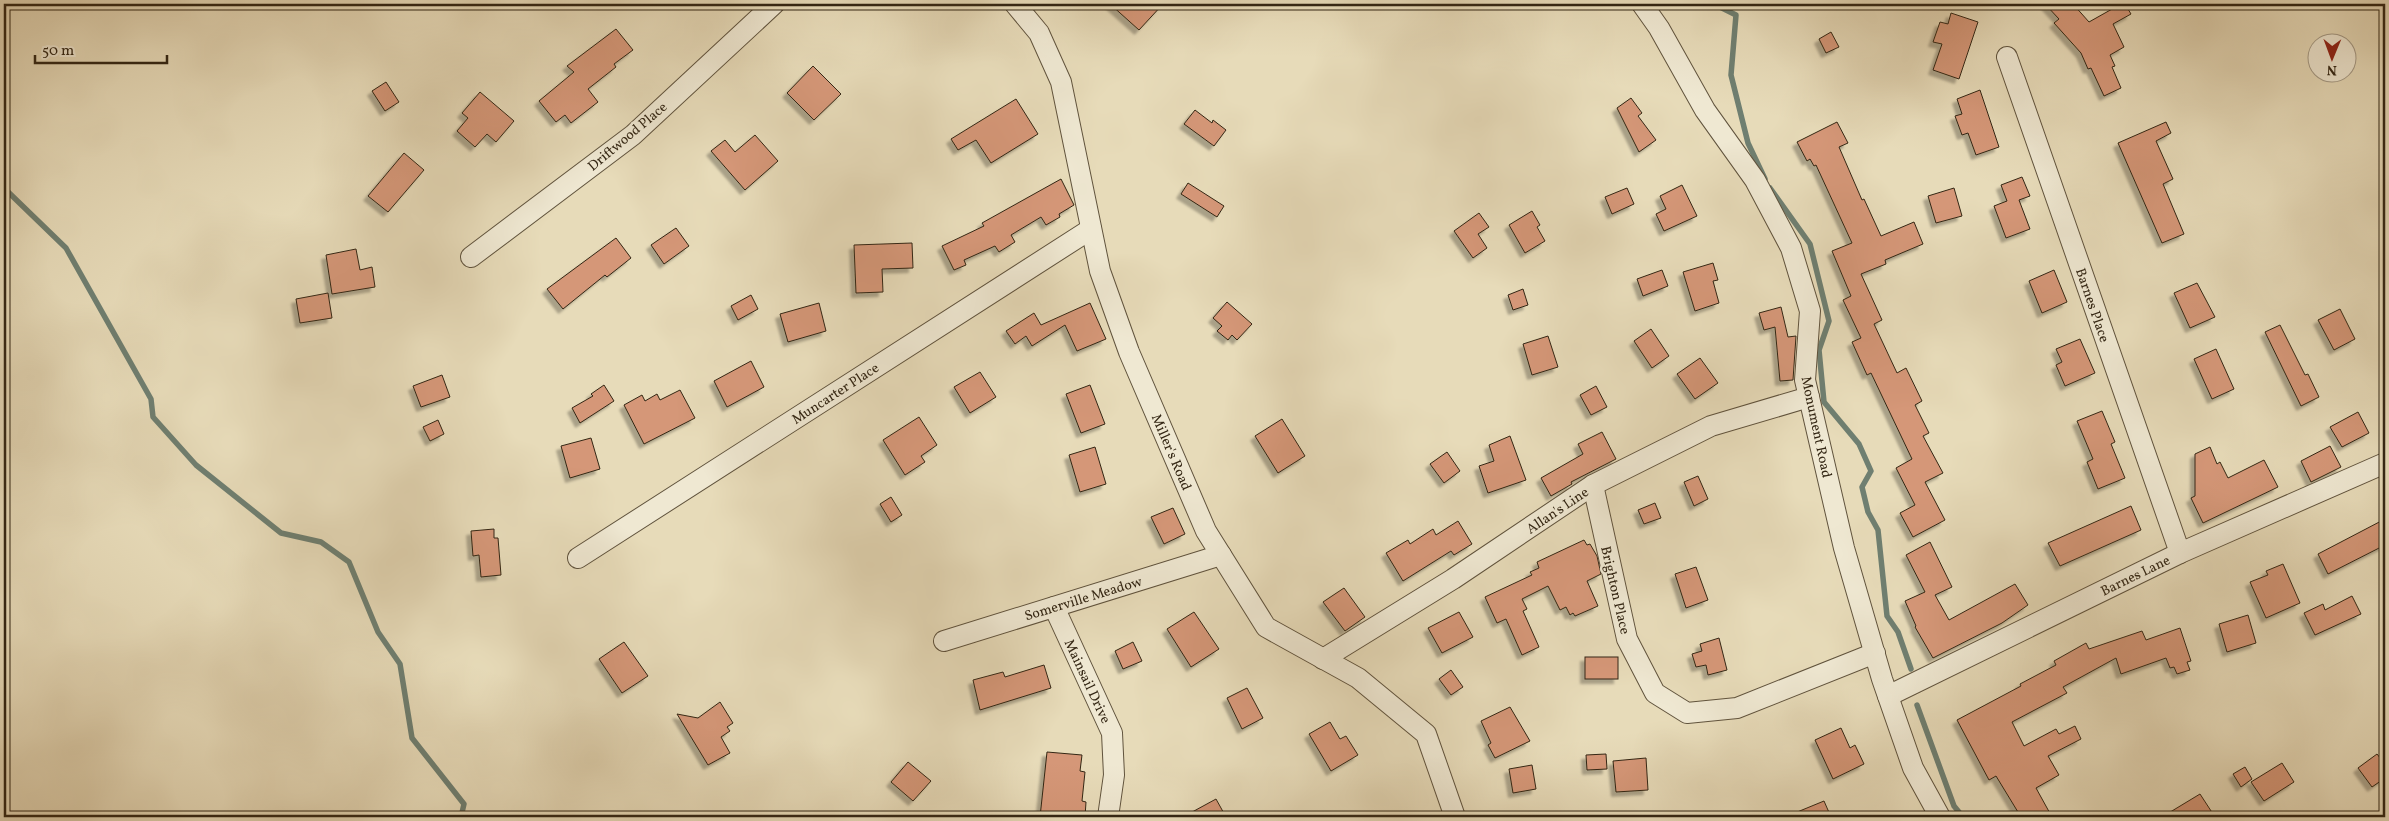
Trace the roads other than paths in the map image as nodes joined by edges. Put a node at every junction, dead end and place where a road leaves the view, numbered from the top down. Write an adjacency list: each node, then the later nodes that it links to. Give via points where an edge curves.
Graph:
1 (774, 4): 6 (street, Driftwood Place, via 633,135)
2 (1014, 4): 5 (street, Miller's Road, via 1038,33 1061,82)
3 (1642, 4): 7 (street, Monument Road, via 1705,110 1755,180 1791,248 1810,311 1805,380)
4 (2007, 58): 10 (street, Barnes Place)
5 (1091, 229): 11 (street, Miller's Road, via 1100,271 1129,352 1206,531); 12 (street, Muncarter Place)
6 (471, 257)
7 (1809, 397): 9 (street, Allan's Line, via 1710,426); 15 (street, Monument Road, via 1844,548)
8 (2385, 462): 10 (street, Barnes Lane)
9 (1593, 485): 15 (street, Brighton Place, via 1627,639 1655,693 1687,713 1737,708); 16 (street, Allan's Line, via 1453,579)
10 (2180, 553): 17 (street, Barnes Lane)
11 (1221, 555): 13 (street, Somerville Meadow); 16 (street, Miller's Road, via 1266,627)
12 (578, 558)
13 (1054, 607): 14 (street, Somerville Meadow); 18 (street, Mainsail Drive, via 1112,733 1114,775)
14 (944, 642)
15 (1874, 653): 17 (street, Monument Road)
16 (1323, 659): 19 (street, Miller's Road, via 1358,678 1426,734)
17 (1888, 696): 20 (street, Monument Road, via 1913,768)
18 (1108, 817)
19 (1455, 817)
20 (1940, 817)

